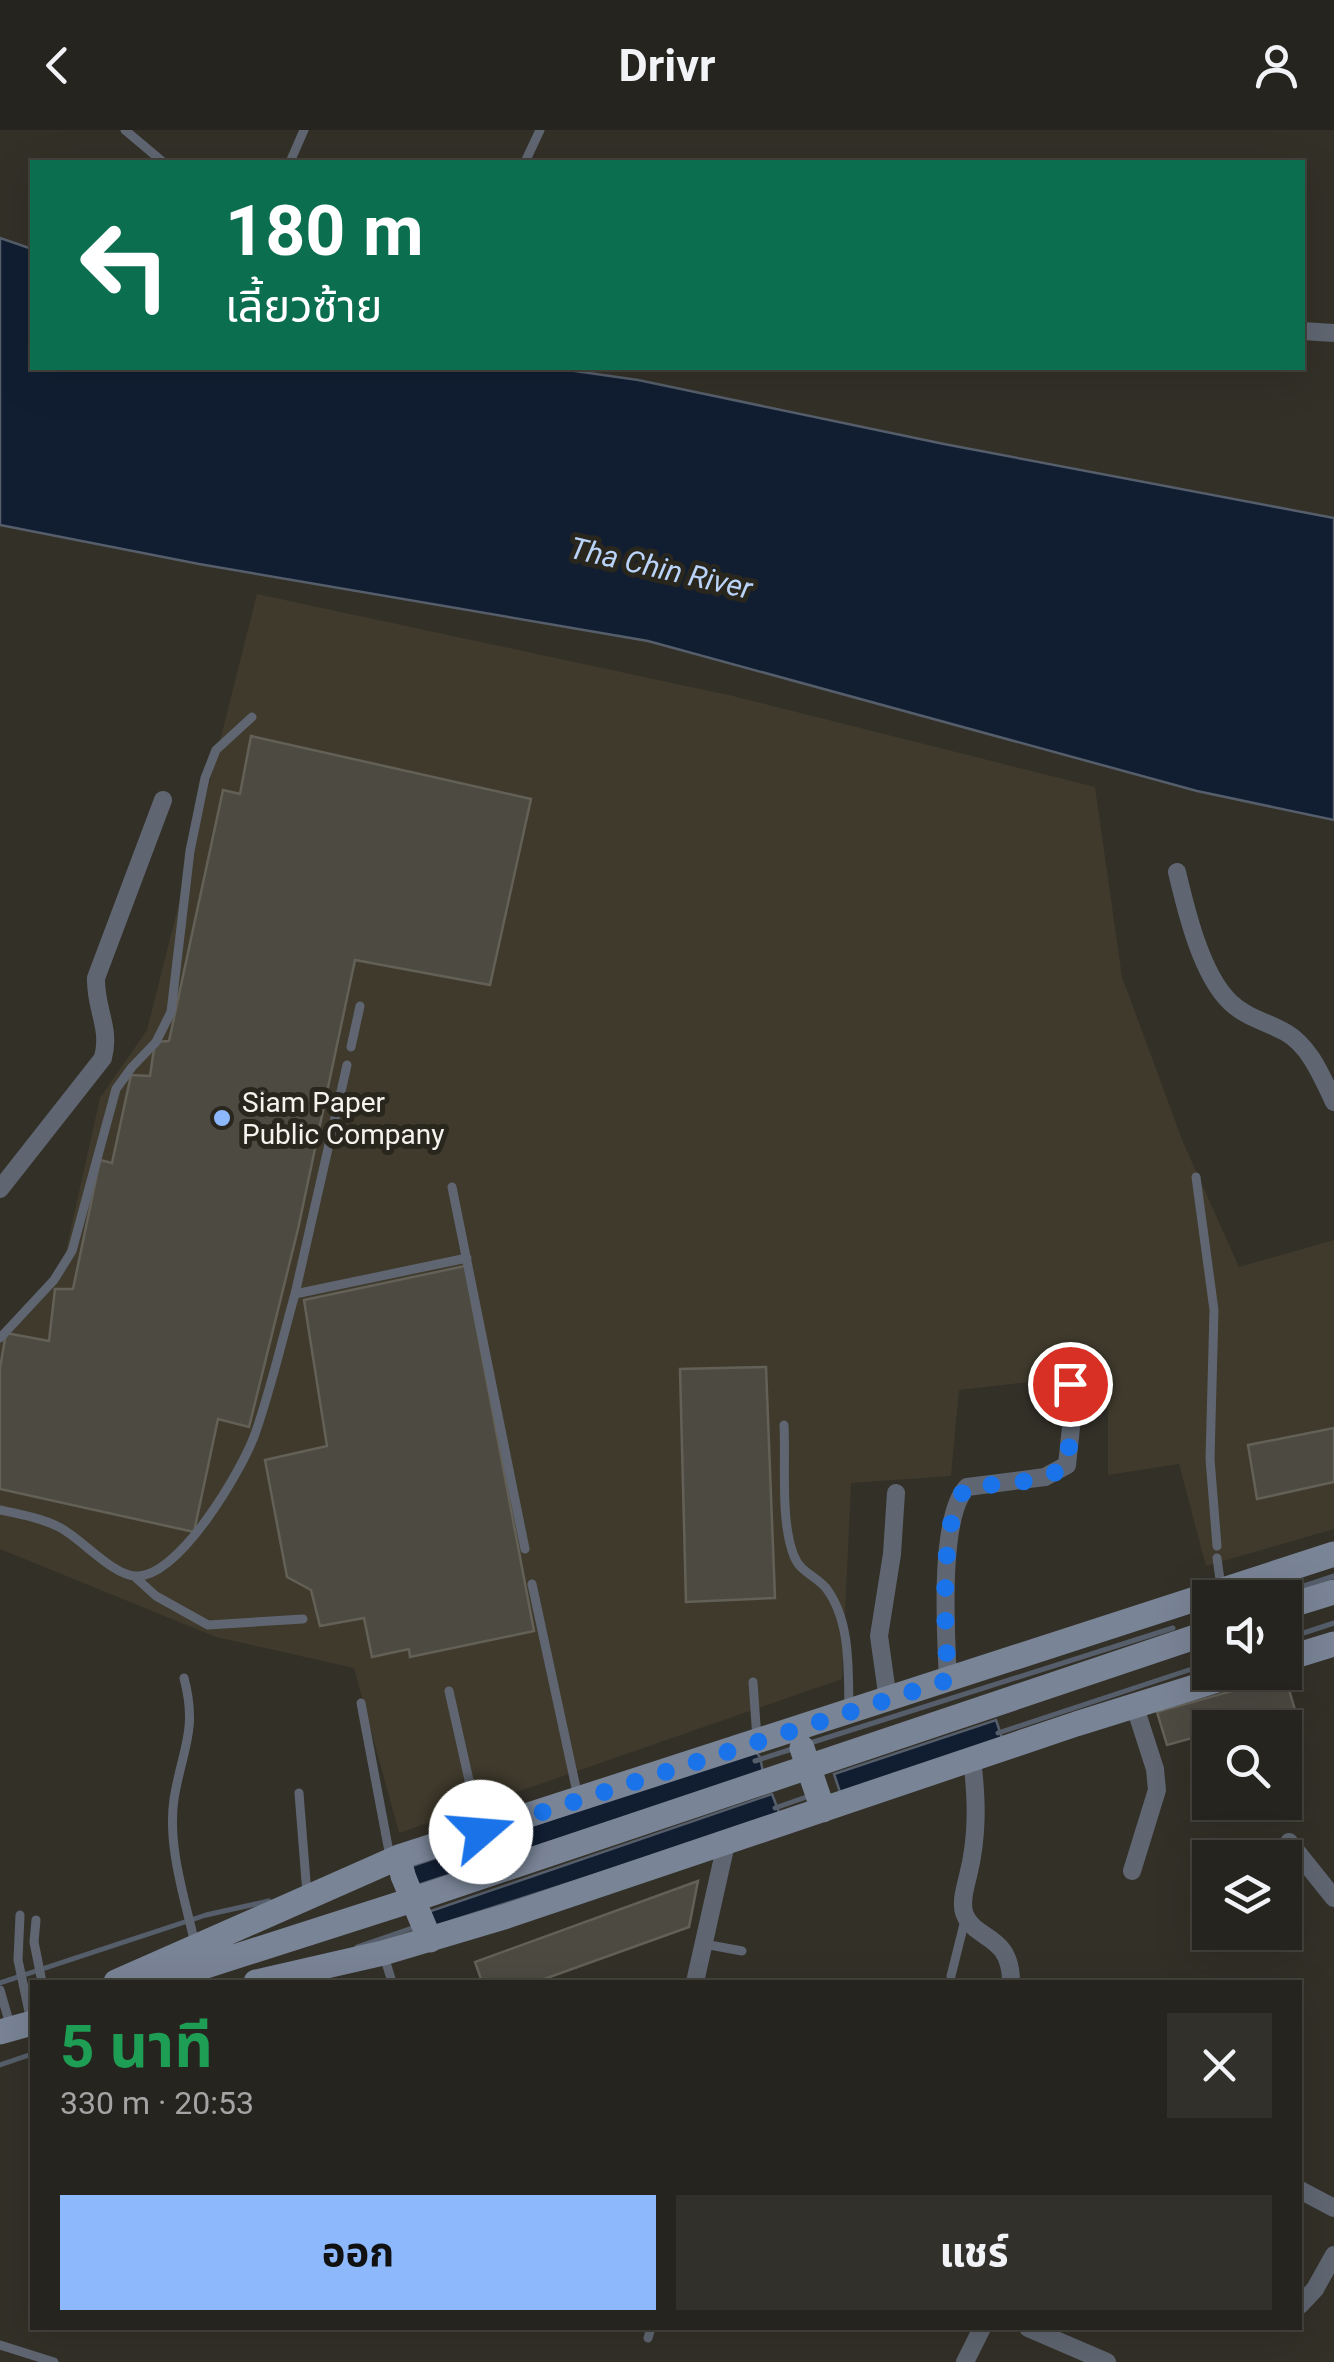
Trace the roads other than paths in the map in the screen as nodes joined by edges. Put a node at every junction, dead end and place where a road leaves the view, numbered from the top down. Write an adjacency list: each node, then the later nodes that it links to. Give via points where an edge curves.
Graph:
1 (124, 130): 4 (lane)
2 (304, 130): 5 (lane)
3 (540, 130): 6 (lane)
4 (162, 160)
5 (291, 160)
6 (527, 160)
7 (1305, 330): 8 (street)
8 (1334, 333)
9 (252, 718): 21 (lane, via 216,750 205,778 164,1030 116,1089 72,1251)
10 (162, 800): 18 (street, via 96,978 108,1037 103,1058)
11 (1177, 872): 15 (street, via 1195,935 1228,1001 1306,1050)
12 (360, 1006): 13 (lane)
13 (351, 1047)
14 (347, 1065): 20 (lane)
15 (1334, 1102)
16 (1196, 1177): 29 (lane, via 1214,1310)
17 (452, 1187): 19 (lane)
18 (0, 1189)
19 (467, 1258): 20 (lane); 26 (lane)
20 (295, 1294): 28 (lane, via 254,1437 202,1528 158,1568)
21 (0, 1338)
22 (1070, 1384): 40 (street, via 1067,1465 1044,1476 967,1487 956,1501 948,1548)
23 (784, 1425): 47 (lane, via 788,1536 797,1564 836,1604 848,1657)
24 (896, 1493): 44 (street, via 879,1636)
25 (0, 1510): 28 (lane, via 60,1528)
26 (525, 1549)
27 (1334, 1554): 30 (main road)
28 (135, 1576): 35 (lane, via 208,1625)
29 (1214, 1580)
30 (1266, 1580)
31 (532, 1584): 53 (lane)
32 (1334, 1592): 33 (main road)
33 (1302, 1602)
34 (1192, 1607): 40 (main road)
35 (303, 1619)
36 (1192, 1638): 51 (main road)
37 (1334, 1644): 38 (main road)
38 (1302, 1654)
39 (184, 1678): 68 (lane, via 190,1736 174,1800 174,1834)
40 (948, 1680): 44 (main road)
41 (754, 1682): 49 (lane)
42 (1192, 1688): 46 (main road)
43 (449, 1692): 55 (lane)
44 (888, 1700): 47 (main road)
45 (361, 1704): 57 (lane)
46 (1135, 1706): 50 (main road); 59 (street, via 1157,1790)
47 (850, 1711): 48 (main road)
48 (796, 1729): 49 (main road); 51 (main road)
49 (758, 1742): 53 (main road)
50 (972, 1759): 54 (main road); 64 (street, via 976,1845 965,1887)
51 (807, 1764): 54 (main road); 62 (main road)
52 (299, 1793): 60 (lane)
53 (579, 1800): 55 (main road)
54 (823, 1810): 56 (main road)
55 (481, 1832): 57 (main road)
56 (726, 1844): 66 (main road); 67 (street)
57 (395, 1858): 60 (main road); 62 (main road)
58 (1302, 1858): 61 (street)
59 (1132, 1871)
60 (307, 1897): 68 (main road)
61 (1334, 1898)
62 (412, 1900): 66 (main road); 74 (main road)
63 (20, 1915): 80 (lane)
64 (966, 1918): 71 (lane); 78 (street, via 1004,1952)
65 (36, 1920): 72 (lane)
66 (430, 1940): 70 (main road)
67 (704, 1944): 69 (lane); 77 (street)
68 (196, 1947): 73 (main road)
69 (742, 1951)
70 (383, 1954): 75 (main road); 76 (lane)
71 (951, 1976)
72 (42, 1980)
73 (121, 1980)
74 (162, 1980)
75 (265, 1980)
76 (391, 1980)
77 (695, 1980)
78 (1011, 1980)
79 (0, 1990): 80 (lane)
80 (15, 2030)
81 (1302, 2191): 82 (street)
82 (1334, 2208)
83 (1334, 2256): 84 (street)
84 (1302, 2303)
85 (981, 2330): 89 (street)
86 (1033, 2330): 90 (street)
87 (0, 2345): 88 (lane)
88 (54, 2362)
89 (965, 2362)
90 (1107, 2362)

